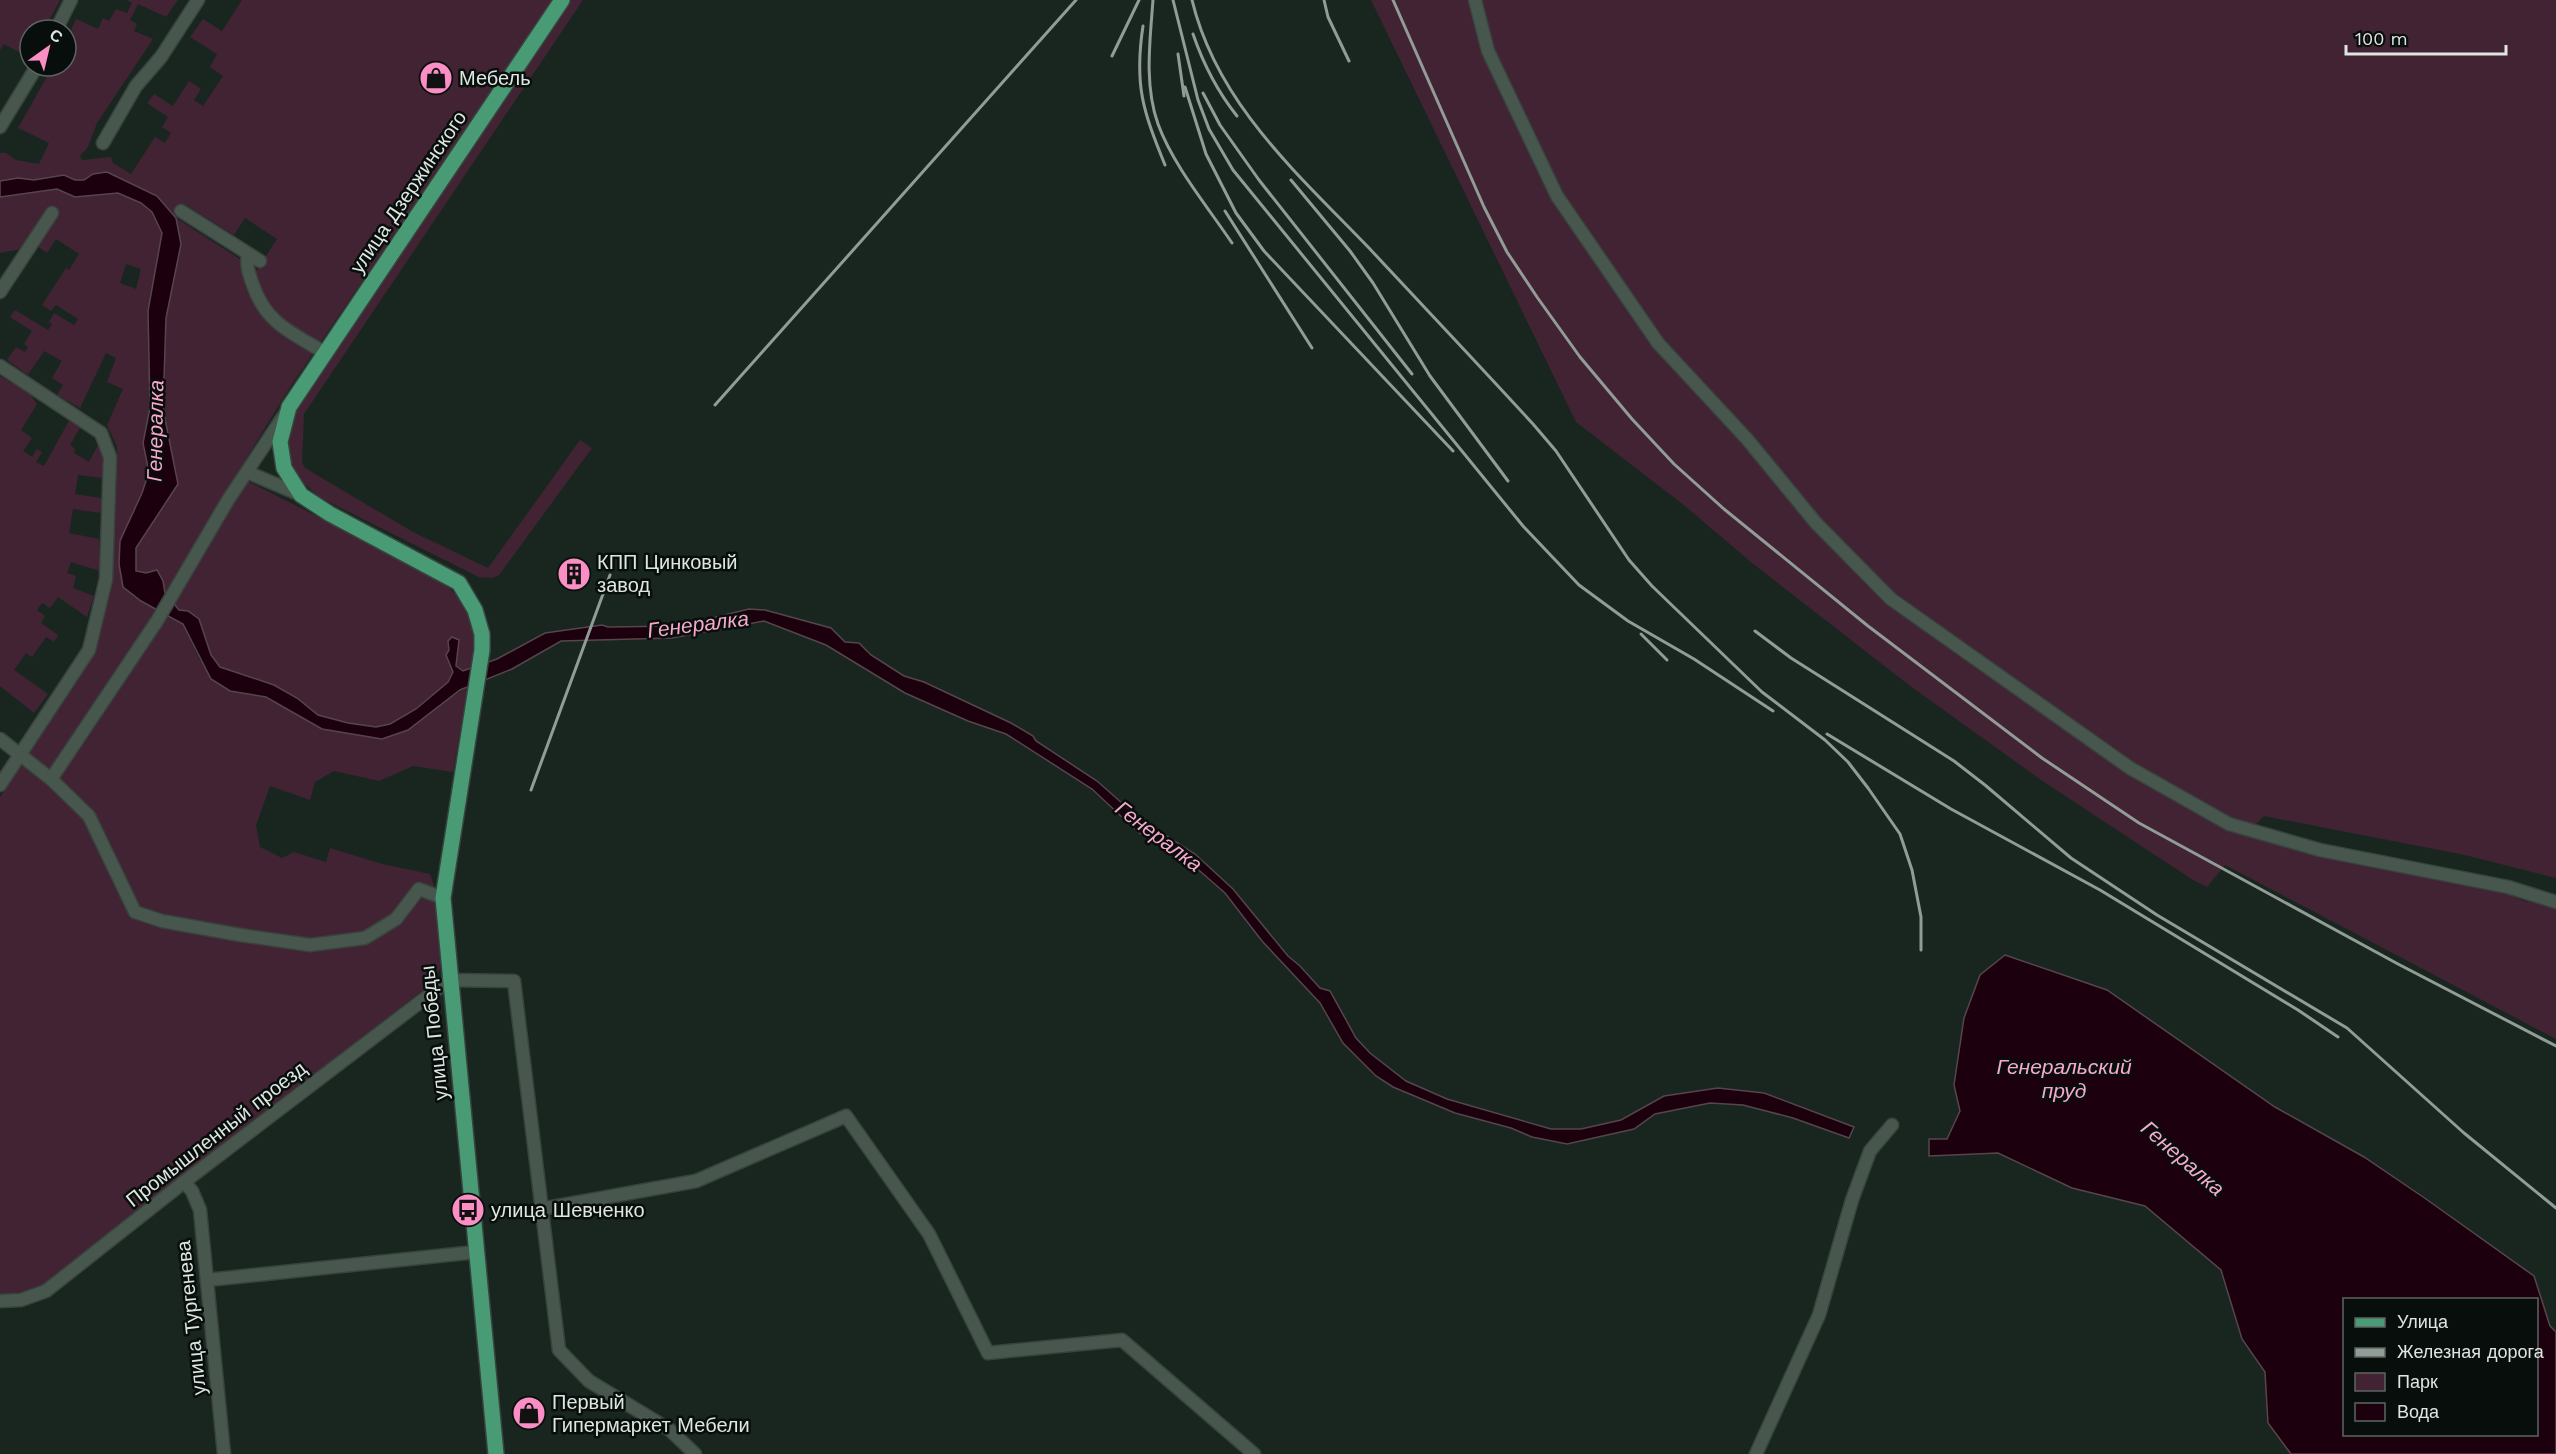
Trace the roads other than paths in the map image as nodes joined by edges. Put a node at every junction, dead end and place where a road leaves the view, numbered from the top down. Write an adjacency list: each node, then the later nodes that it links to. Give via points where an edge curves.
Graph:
1 (71, 0): 5 (street)
2 (198, 0): 8 (street, via 161,57 136,86)
3 (1475, 0): 24 (street, via 1488,51 1557,196 1658,343 1747,439 1816,523 1891,599 2130,768 2229,824 2320,850 2508,887)
4 (557, 2): 14 (main road, улица Дзержинского)
5 (62, 18)
6 (30, 78): 7 (street)
7 (0, 127)
8 (103, 143)
9 (181, 211): 11 (street)
10 (52, 213): 13 (street)
11 (248, 254): 12 (street); 14 (street, via 246,265 268,316)
12 (260, 261)
13 (0, 292)
14 (325, 353): 16 (main road, улица Дзержинского)
15 (0, 366): 20 (street, via 101,433 110,457 106,579 89,650)
16 (289, 407): 17 (street); 18 (main road, улица Дзержинского, via 280,442 284,468)
17 (247, 472): 18 (street); 21 (street, via 157,621)
18 (301, 495): 23 (main road, улица Победы, via 459,583 475,610 482,650)
19 (0, 739): 20 (street)
20 (20, 755): 21 (street); 22 (street)
21 (51, 779): 23 (street, via 89,816 135,912 162,921 310,945 366,938 396,919 418,889)
22 (0, 785)
23 (443, 898): 25 (main road, улица Победы)
24 (2556, 902)
25 (449, 980): 27 (street, Промышленный проезд); 28 (street, via 514,981); 29 (main road, улица Победы)
26 (1892, 1125): 36 (street, via 1870,1151 1819,1315)
27 (184, 1182): 30 (street, улица Тургенева, via 200,1210); 31 (street, Промышленный проезд, via 46,1291 21,1300)
28 (541, 1209): 34 (street, via 559,1350 589,1381 670,1430); 35 (street, via 696,1181 846,1116 929,1234 988,1353 1122,1340)
29 (476, 1252): 30 (street); 33 (main road, улица Победы)
30 (207, 1280): 32 (street, улица Тургенева)
31 (0, 1301)
32 (224, 1454)
33 (496, 1454)
34 (694, 1454)
35 (1254, 1454)
36 (1756, 1454)

